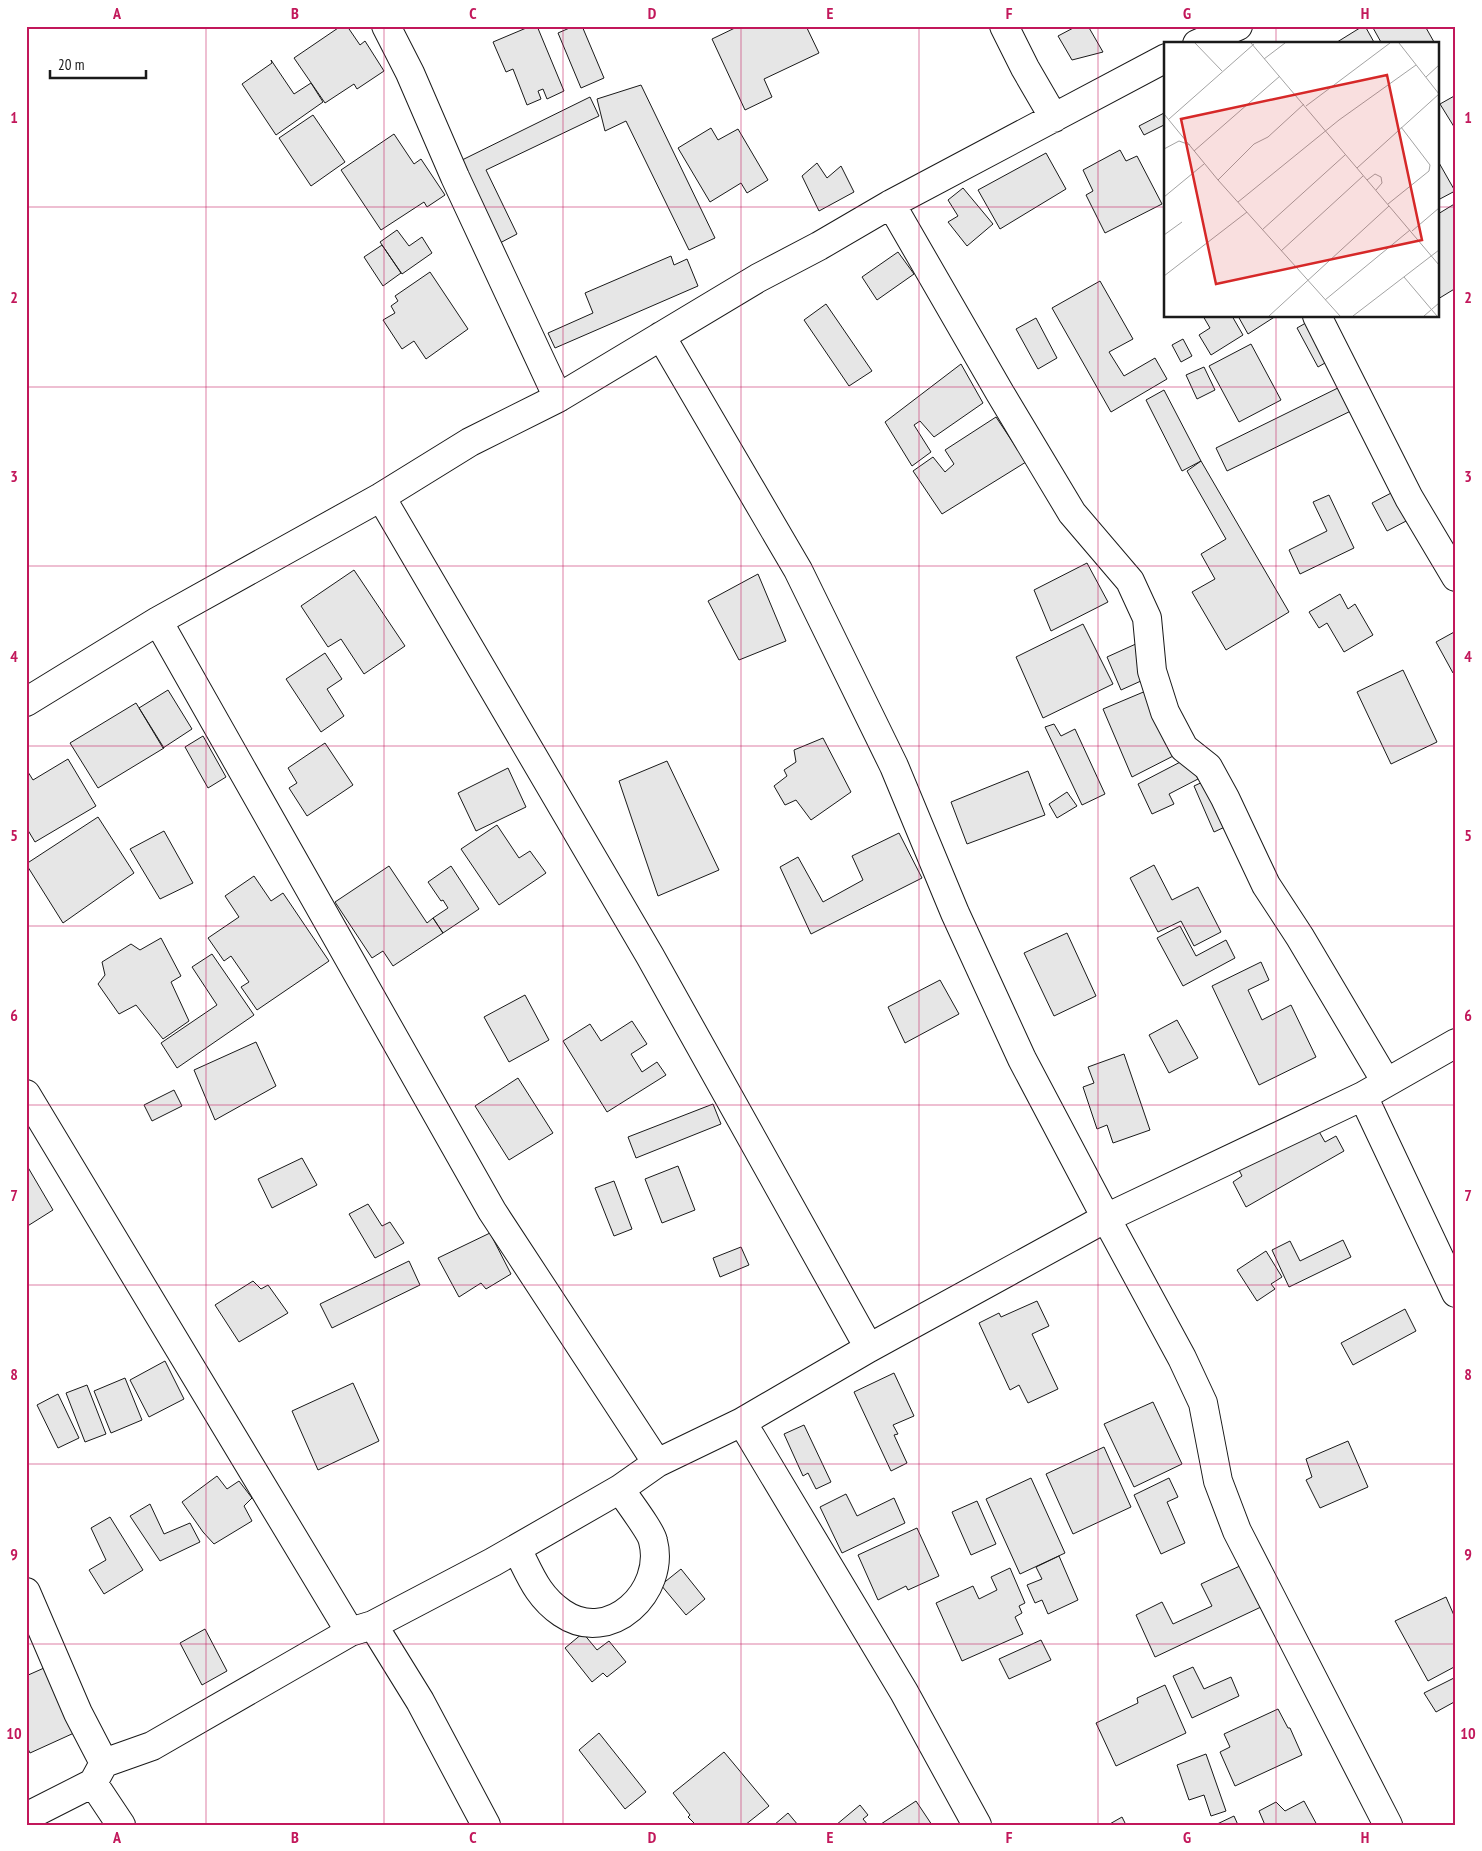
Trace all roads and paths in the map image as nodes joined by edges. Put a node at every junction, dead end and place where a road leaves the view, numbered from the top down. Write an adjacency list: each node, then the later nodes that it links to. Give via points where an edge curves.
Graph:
1 (386, 26): 10 (street)
2 (1004, 26): 6 (street)
3 (1238, 26): 4 (street)
4 (1202, 42)
5 (1164, 59): 6 (street)
6 (1054, 118): 7 (street)
7 (891, 204): 9 (street); 16 (street, via 1072,514 1130,580 1146,618 1152,671 1165,712 1184,748 1208,767 1266,885)
8 (1318, 318): 12 (street, via 1409,498)
9 (661, 336): 10 (street); 19 (street, via 798,570 894,766 955,913 1022,1059)
10 (558, 398): 11 (street, via 470,442)
11 (381, 497): 13 (street); 21 (street, via 650,956)
12 (1456, 577)
13 (158, 621): 14 (street); 23 (street, via 492,1211)
14 (26, 702)
15 (1456, 1043): 16 (street)
16 (1386, 1082): 18 (street)
17 (26, 1094): 27 (street)
18 (1363, 1096): 19 (street); 20 (street)
19 (1106, 1218): 21 (street); 33 (street, via 1203,1403 1218,1481 1237,1531)
20 (1456, 1293)
21 (869, 1348): 22 (street)
22 (742, 1422): 23 (street); 32 (street, via 904,1692)
23 (656, 1463): 24 (street)
24 (620, 1490): 25 (street); 25 (street, via 653,1540 655,1567 638,1600 619,1618 585,1623 564,1614 540,1595)
25 (517, 1548): 27 (street)
26 (26, 1592): 28 (street, via 78,1712)
27 (361, 1628): 28 (street); 31 (street, via 420,1701)
28 (98, 1773): 29 (street); 30 (street)
29 (26, 1817)
30 (121, 1825)
31 (486, 1825)
32 (977, 1825)
33 (1388, 1825)

